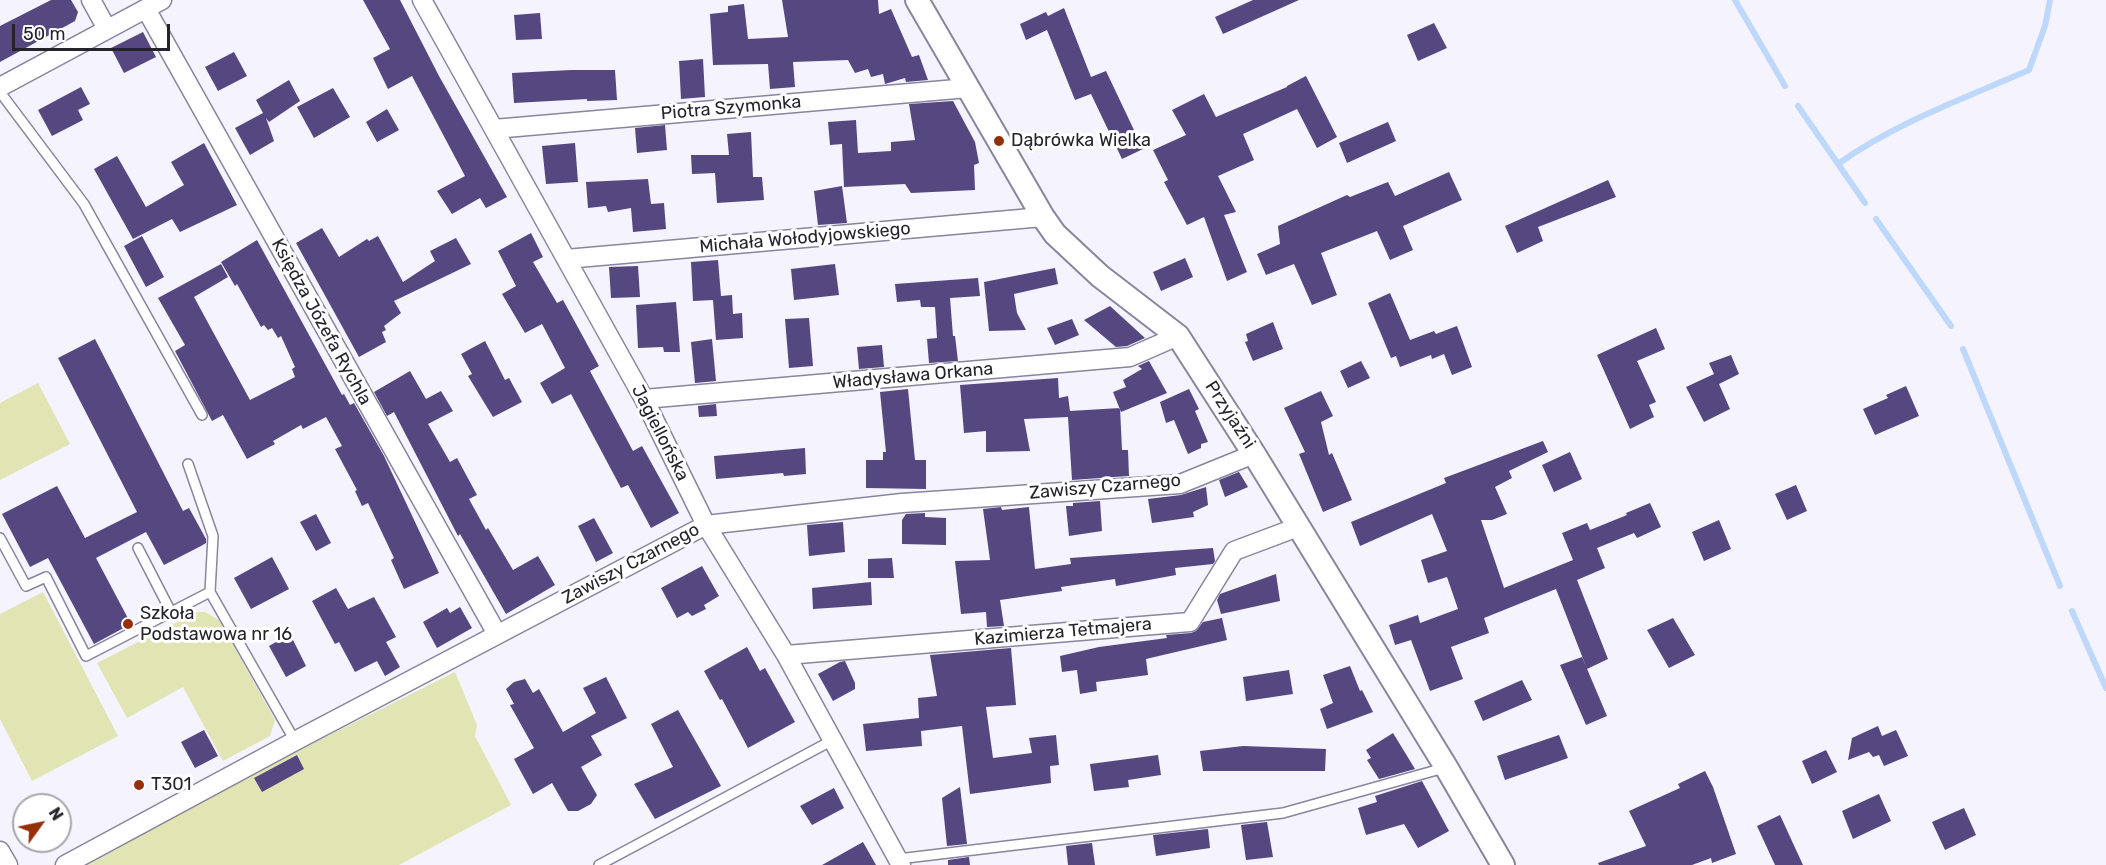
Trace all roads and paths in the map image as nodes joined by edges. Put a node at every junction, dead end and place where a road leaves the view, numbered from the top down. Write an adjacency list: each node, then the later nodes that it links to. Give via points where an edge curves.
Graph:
1 (91, 0): 6 (street)
2 (162, 0): 5 (street)
3 (422, 0): 9 (street, Jagiellońska)
4 (917, 0): 7 (street, Przyjaźni)
5 (146, 9): 6 (street); 23 (street, Księdza Józefa Rychla)
6 (107, 29): 8 (street)
7 (968, 88): 9 (street, Piotra Szymonka); 10 (street, Przyjaźni)
8 (0, 89): 14 (lane, via 84,204)
9 (494, 129): 11 (street, Jagiellońska)
10 (1043, 217): 11 (street, Michała Wołodyjowskiego); 12 (street, Przyjaźni, via 1055,234 1100,276)
11 (566, 259): 13 (street, Jagiellońska)
12 (1178, 336): 13 (street, Władysława Orkana, via 1130,357); 15 (street, Przyjaźni)
13 (644, 399): 17 (street, Jagiellońska)
14 (202, 415)
15 (1254, 454): 17 (street, Zawiszy Czarnego, via 1180,483 902,503); 18 (street, Przyjaźni)
16 (188, 464): 21 (lane, via 213,536)
17 (706, 525): 23 (street, Zawiszy Czarnego); 24 (street, Jagiellońska)
18 (1298, 526): 24 (street, Kazimierza Tetmajera, via 1234,551 1190,622); 27 (street, Przyjaźni)
19 (0, 538): 22 (lane, via 26,586 46,577 86,656)
20 (138, 548): 22 (lane)
21 (210, 592): 22 (lane); 25 (lane)
22 (171, 612)
23 (497, 634): 25 (street, Zawiszy Czarnego)
24 (786, 655): 26 (street, Jagiellońska)
25 (295, 741): 31 (street, Zawiszy Czarnego)
26 (831, 741): 29 (street, Jagiellońska); 32 (lane)
27 (1446, 767): 29 (lane, via 1283,813); 33 (street, Przyjaźni)
28 (0, 851): 30 (street)
29 (899, 862)
30 (8, 865)
31 (64, 865)
32 (599, 865)
33 (1503, 865)

